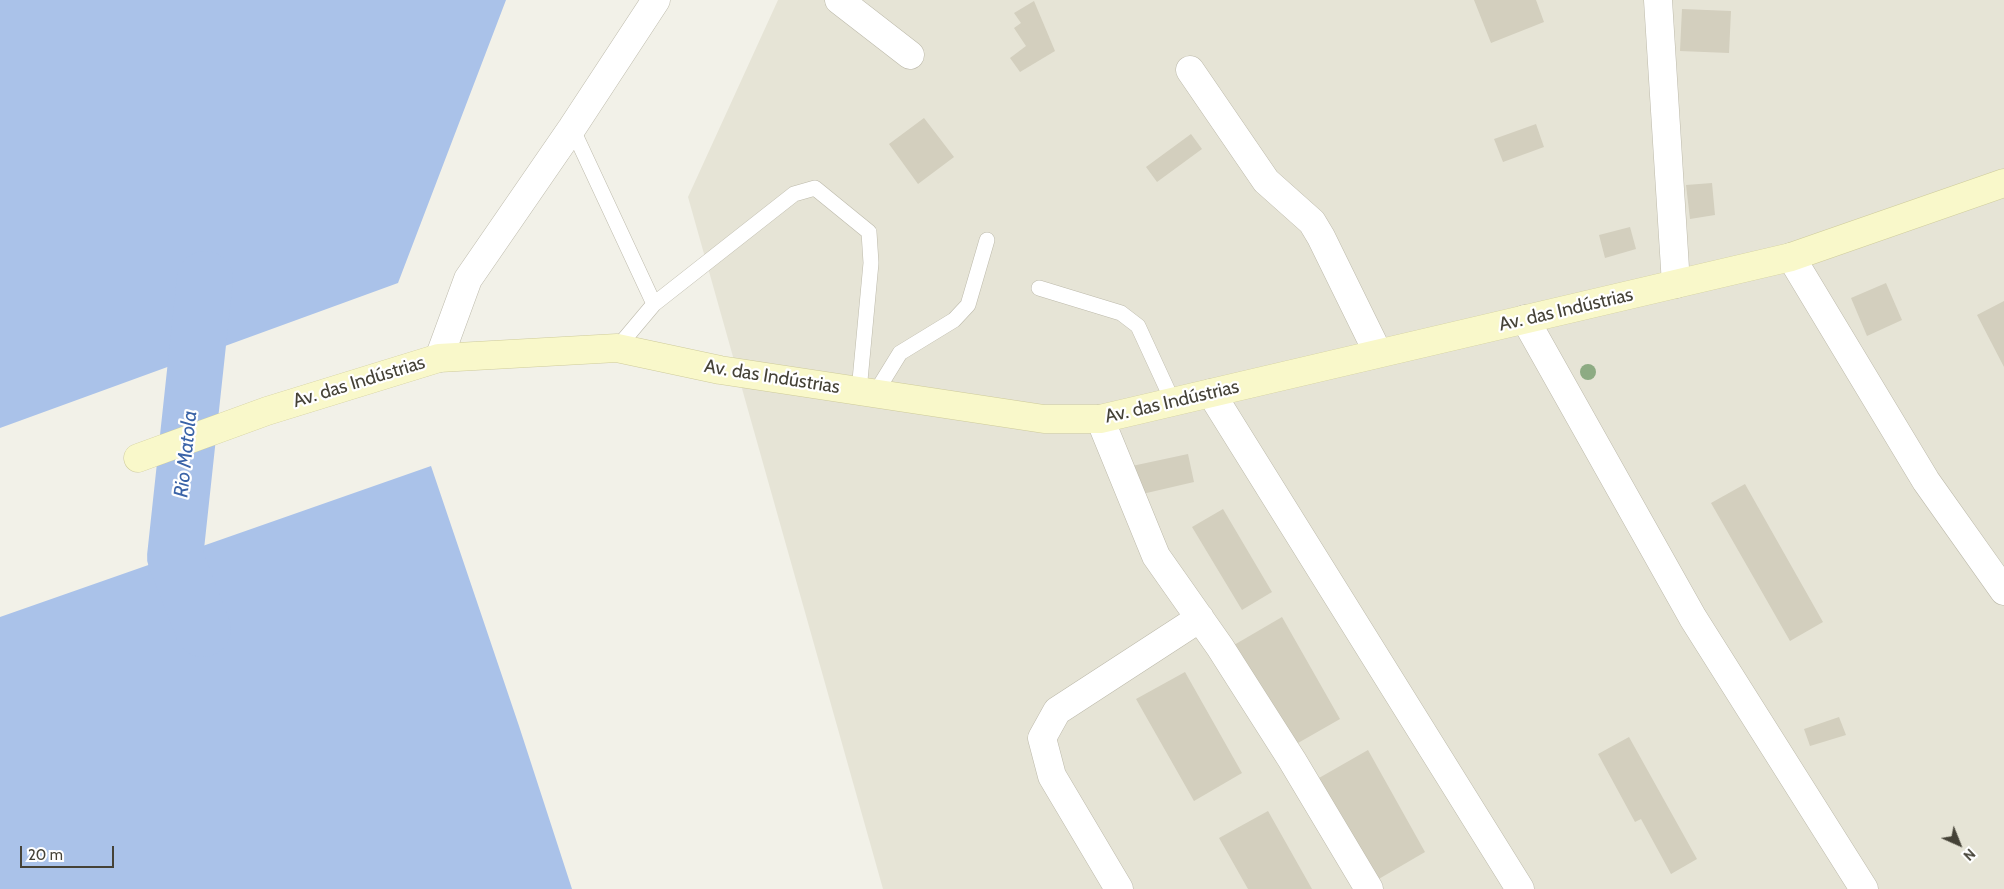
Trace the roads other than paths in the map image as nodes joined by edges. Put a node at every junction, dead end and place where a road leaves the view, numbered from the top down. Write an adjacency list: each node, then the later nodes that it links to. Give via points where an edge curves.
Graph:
1 (656, 0): 6 (street)
2 (839, 0): 4 (street)
3 (1658, 0): 10 (street)
4 (910, 55)
5 (1190, 70): 15 (street, via 1266,180 1312,222)
6 (572, 128): 12 (lane); 16 (street, via 468,280)
7 (2004, 183): 9 (street, Av. das Indústrias)
8 (987, 240): 17 (lane, via 968,304 954,320 900,353)
9 (1791, 257): 10 (street, Av. das Indústrias); 22 (street, via 1926,481)
10 (1676, 284): 13 (street, Av. das Indústrias)
11 (1039, 288): 19 (lane, via 1122,313 1138,326)
12 (654, 304): 14 (lane); 17 (lane, via 794,194 815,188 869,232)
13 (1525, 319): 15 (street, Av. das Indústrias); 27 (street, via 1693,618)
14 (616, 348): 16 (street, Av. das Indústrias); 17 (street, Av. das Indústrias, via 720,370)
15 (1378, 353): 18 (street, Av. das Indústrias)
16 (439, 358): 21 (street, Av. das Indústrias, via 266,411)
17 (868, 392): 20 (street, Av. das Indústrias, via 1044,418)
18 (1211, 393): 19 (street, Av. das Indústrias); 26 (street)
19 (1173, 402): 20 (street, Av. das Indústrias)
20 (1100, 419): 23 (street, via 1156,556)
21 (138, 458)
22 (2004, 591)
23 (1200, 618): 24 (street, via 1057,711 1042,738 1052,776); 25 (street)
24 (1120, 889)
25 (1370, 889)
26 (1520, 889)
27 (1864, 889)

